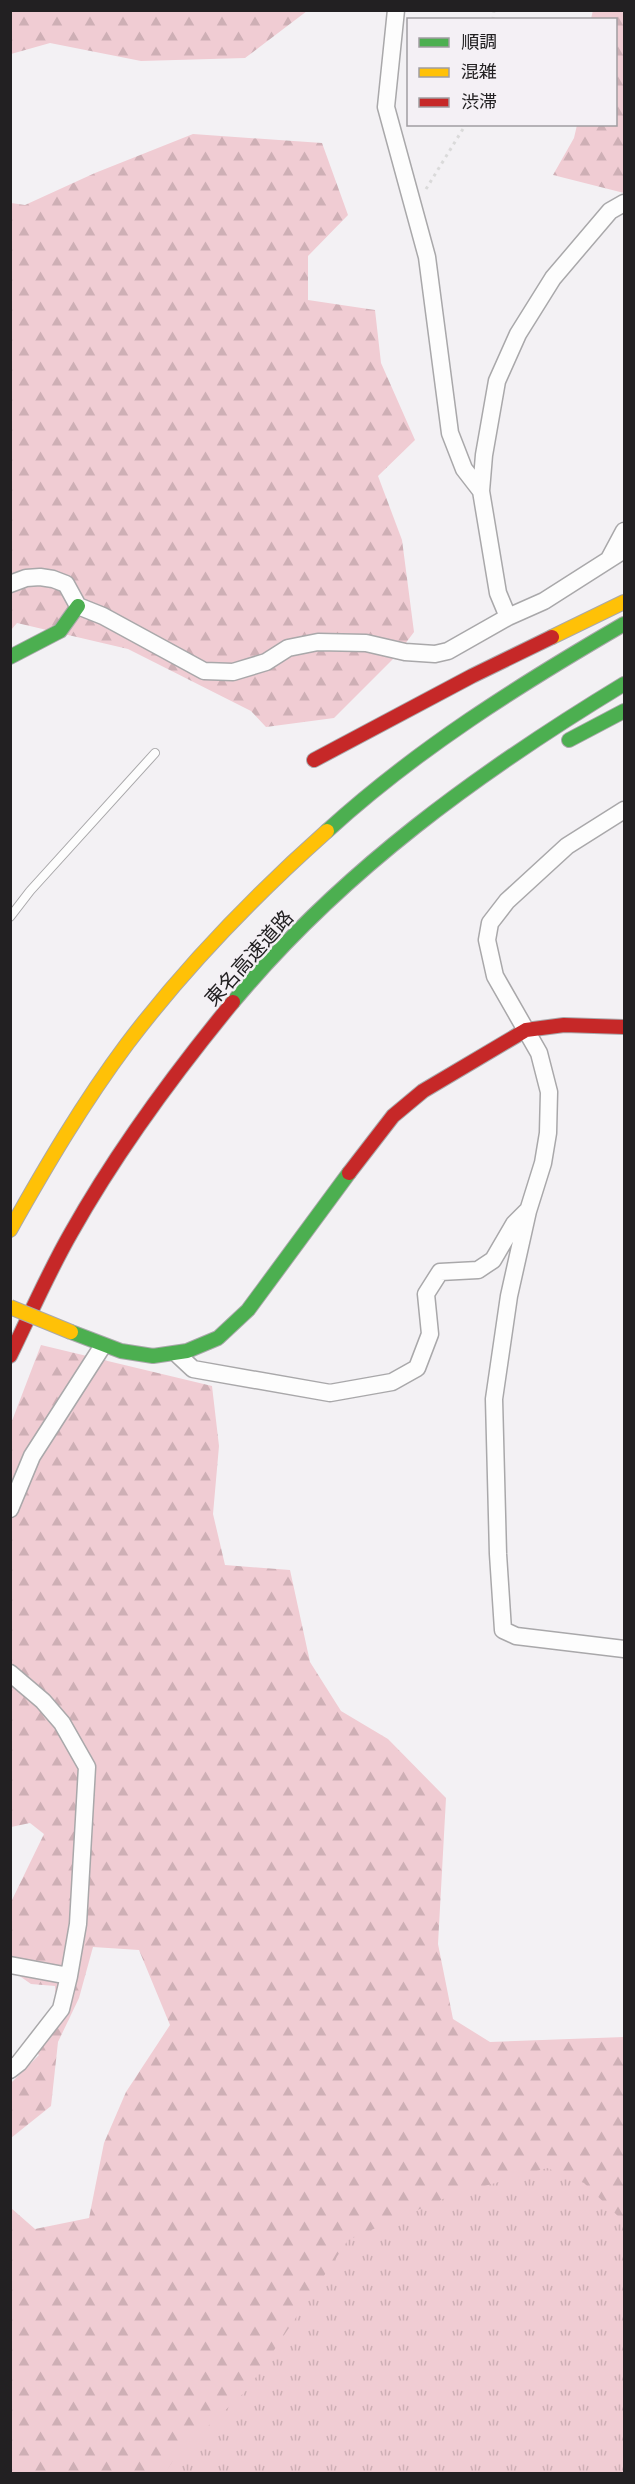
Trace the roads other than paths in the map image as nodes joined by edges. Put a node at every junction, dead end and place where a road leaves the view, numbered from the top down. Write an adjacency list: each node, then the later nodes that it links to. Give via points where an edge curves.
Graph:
1 (396, 10): 3 (street, via 386,107 427,257 450,433 464,469)
2 (624, 204): 3 (street, via 610,211 553,278 518,334 497,381)
3 (481, 491): 10 (street, via 498,593)
4 (624, 531): 6 (street)
5 (624, 550): 6 (street)
6 (608, 560): 10 (street, via 544,601)
7 (10, 584): 9 (street, via 33,577 53,579 66,584)
8 (624, 602): 17 (main road, via 472,676)
9 (78, 606): 10 (street, via 204,671 233,672 266,662 288,648 318,642 366,643 435,654 448,651); 12 (main road, via 60,631)
10 (508, 617)
11 (624, 624): 27 (main road, 東名高速道路, via 512,688 442,736 347,810 262,890 183,977 106,1074 42,1172)
12 (10, 657)
13 (624, 684): 25 (main road, 東名高速道路, via 508,756 447,800 342,889 232,1003)
14 (624, 711): 15 (main road)
15 (560, 746)
16 (155, 753): 21 (lane)
17 (314, 760)
18 (475, 799): 20 (main road)
19 (624, 810): 24 (street, via 567,846 507,901 490,922 487,940 495,976)
20 (456, 813)
21 (10, 917)
22 (246, 1008): 25 (main road)
23 (624, 1027): 24 (main road, via 564,1025)
24 (526, 1030): 26 (street, via 539,1053 549,1092 543,1163); 30 (main road, via 423,1091 393,1116 241,1318 223,1335)
25 (155, 1103): 31 (main road, 東名高速道路, via 78,1220)
26 (528, 1211): 30 (street, via 514,1224 493,1260 477,1270 440,1272 426,1294 430,1334 417,1368 392,1382 330,1393 193,1369); 33 (street, via 509,1296 494,1399 503,1630 516,1636)
27 (10, 1230)
28 (10, 1307): 29 (main road, bridge)
29 (102, 1347): 30 (main road, via 129,1355); 32 (street, via 32,1456)
30 (178, 1355)
31 (10, 1356)
32 (10, 1509)
33 (624, 1649)
34 (10, 1673): 36 (street, via 63,1723 87,1767 78,1924)
35 (10, 1965): 36 (street)
36 (69, 1976): 37 (street, via 61,2009)
37 (10, 2070)

